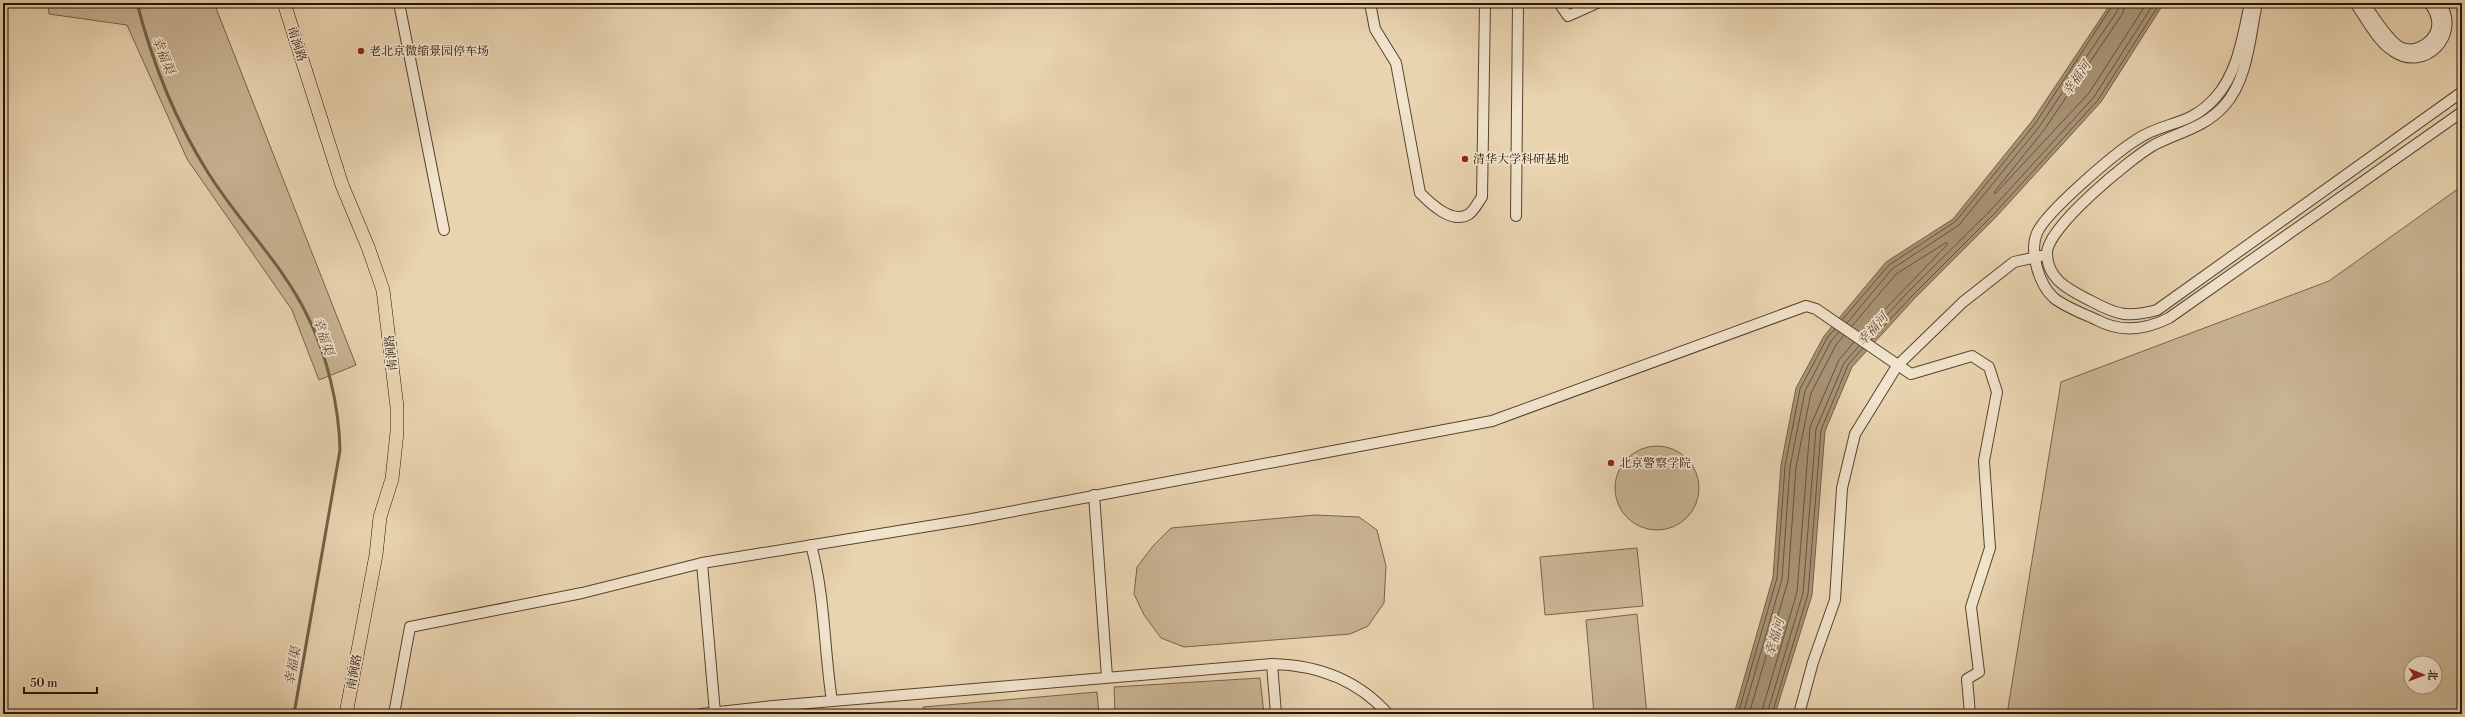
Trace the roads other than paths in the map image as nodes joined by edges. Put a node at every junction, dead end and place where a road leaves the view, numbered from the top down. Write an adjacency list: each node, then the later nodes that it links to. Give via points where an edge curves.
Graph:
1 (284, 3): 28 (main road, 南涧路, via 342,185 383,290 397,407 392,478 380,517 376,555)
2 (399, 3): 17 (street)
3 (1370, 3): 4 (street, via 1375,29 1396,63 1420,193 1444,213 1459,217 1469,214 1482,197)
4 (1485, 3)
5 (1518, 3): 16 (street)
6 (1559, 3): 7 (street, via 1568,16)
7 (1597, 3)
8 (2250, 3): 19 (street, via 2235,64 2225,86 2215,98 2190,119 2137,139 2108,161 2044,220 2037,234)
9 (2257, 3): 18 (street, via 2241,76 2225,105 2198,127 2154,145 2110,177 2063,222 2054,234)
10 (2355, 3): 13 (street, via 2393,52 2409,57 2428,53 2438,47 2444,39 2447,19)
11 (2364, 3): 12 (street, via 2394,44 2410,49 2421,47 2434,35 2438,21)
12 (2429, 3)
13 (2440, 3)
14 (2462, 92): 18 (street, via 2157,310 2126,316 2111,312 2059,283 2052,272)
15 (2462, 112): 19 (street, via 2169,318 2156,324 2136,329 2114,327 2099,322 2054,297 2040,275)
16 (1516, 216)
17 (444, 230)
18 (2047, 255): 19 (street)
19 (2035, 257): 20 (street, via 2014,262 1963,302)
20 (1897, 366): 21 (street, via 1816,309 1806,306 1492,421); 33 (street, via 1855,434 1842,488 1835,600 1813,662); 34 (street, via 1911,374 1972,356 1990,367 1997,392 1984,461 1990,548 1971,607 1979,672 1967,679)
21 (1094, 495): 22 (street, via 972,519); 25 (street)
22 (811, 545): 23 (street); 26 (street, via 817,567)
23 (702, 563): 27 (street); 29 (street, via 582,593 410,627)
24 (1272, 664): 25 (street); 31 (street); 32 (street, via 1296,664 1340,676 1360,689)
25 (1108, 677): 26 (street)
26 (832, 701): 27 (street)
27 (715, 713): 30 (street)
28 (346, 714)
29 (394, 714)
30 (701, 714)
31 (1276, 714)
32 (1388, 714)
33 (1799, 714)
34 (1970, 714)

